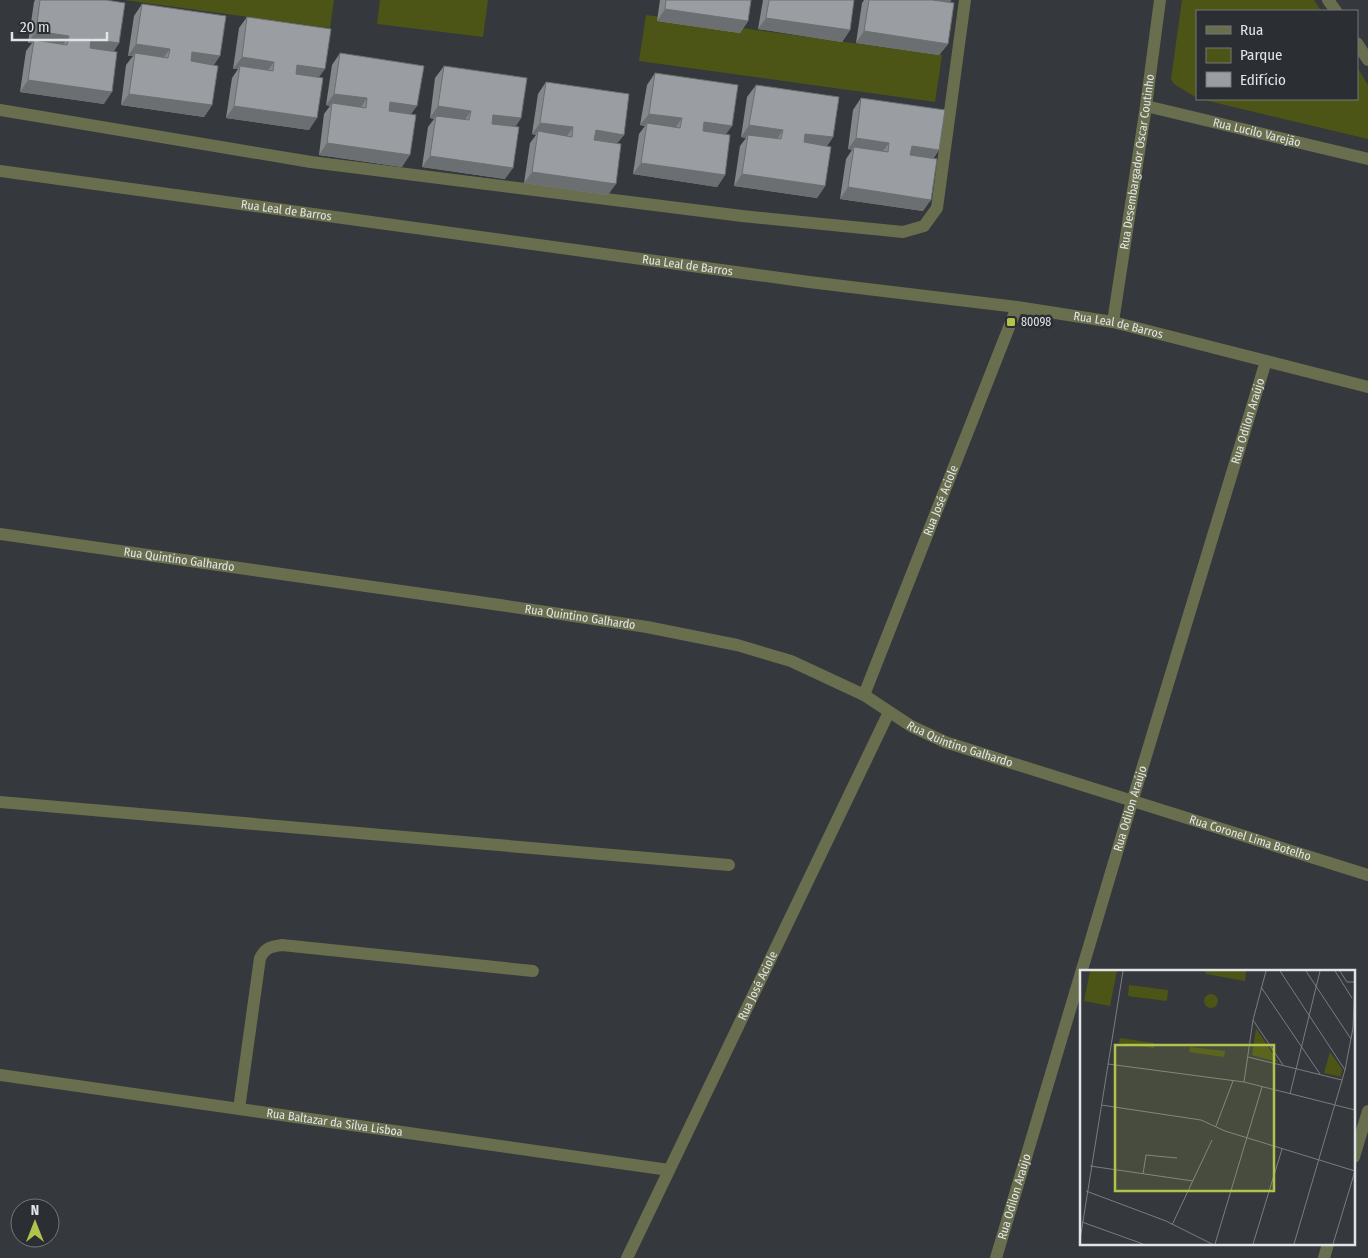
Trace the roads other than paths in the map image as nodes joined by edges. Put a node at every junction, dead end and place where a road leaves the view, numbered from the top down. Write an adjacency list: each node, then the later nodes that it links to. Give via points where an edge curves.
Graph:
1 (965, 0): 6 (street, via 937,208 924,226 903,232 742,216 311,162)
2 (1160, 0): 5 (street, Rua Desembargador Oscar Coutinho)
3 (1358, 45): 4 (street)
4 (1368, 60)
5 (1146, 106): 7 (street, Rua Lucilo Varejão); 10 (street, Rua Desembargador Oscar Coutinho)
6 (0, 110)
7 (1368, 159)
8 (0, 171): 9 (street, Rua Leal de Barros)
9 (1017, 308): 10 (street, Rua Leal de Barros); 14 (street, Rua José Aciole)
10 (1113, 322): 11 (street, Rua Leal de Barros)
11 (1266, 361): 12 (street, Rua Leal de Barros); 17 (street, Rua Odilon Araújo)
12 (1368, 387)
13 (0, 534): 14 (street, Rua Quintino Galhardo, via 656,629 737,645 782,658)
14 (864, 695): 15 (street, Rua Quintino Galhardo)
15 (889, 712): 17 (street, Rua Quintino Galhardo, via 945,742); 27 (street, Rua José Aciole)
16 (0, 802): 18 (street)
17 (1132, 802): 19 (street, Rua Coronel Lima Botelho); 20 (street, Rua Odilon Araújo)
18 (729, 865)
19 (1368, 875)
20 (1082, 970)
21 (534, 971): 24 (street, via 282,945 265,950 260,958)
22 (1080, 976): 29 (street, Rua Odilon Araújo)
23 (0, 1075): 24 (street, Rua Baltazar da Silva Lisboa)
24 (239, 1109): 27 (street, Rua Baltazar da Silva Lisboa)
25 (1368, 1111): 26 (street)
26 (1356, 1150)
27 (669, 1170): 28 (street, Rua José Aciole)
28 (627, 1258)
29 (996, 1258)

